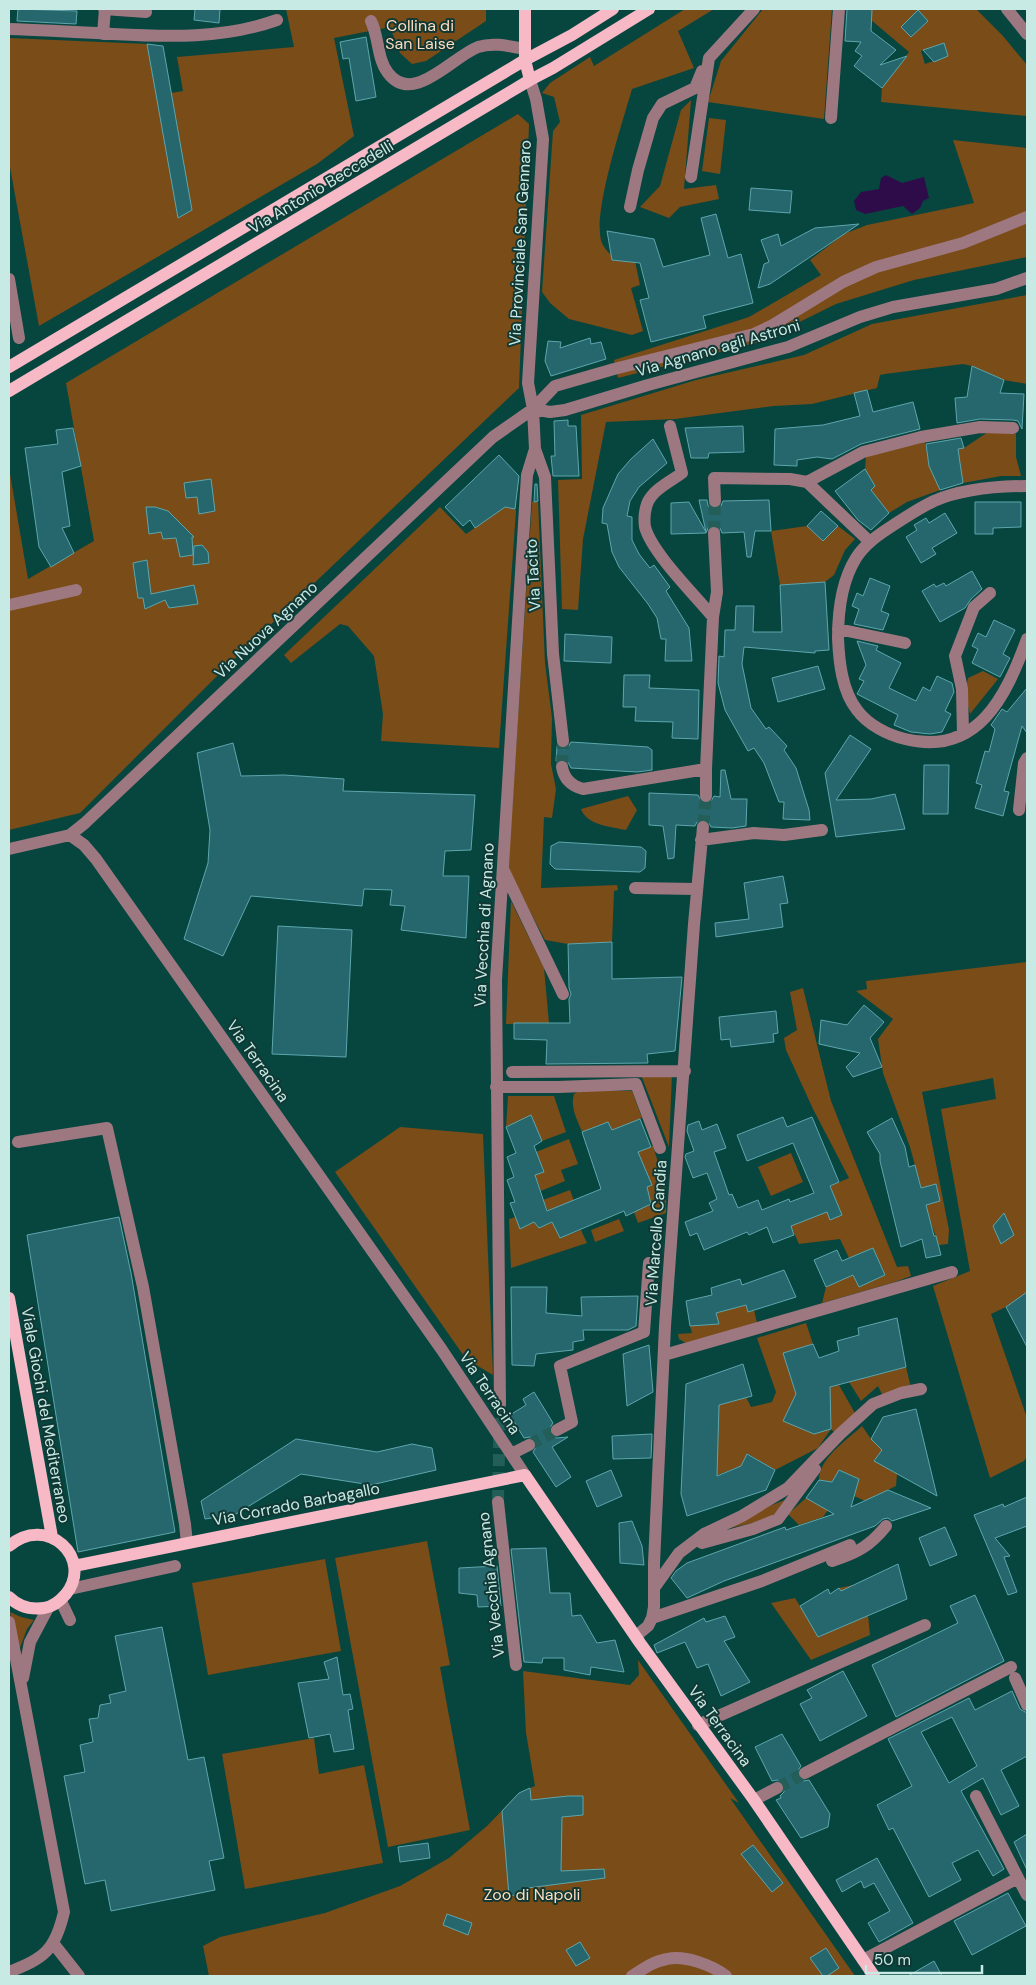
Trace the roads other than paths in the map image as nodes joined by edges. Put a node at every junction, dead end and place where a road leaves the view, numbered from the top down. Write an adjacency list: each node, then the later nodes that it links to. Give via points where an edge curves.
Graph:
1 (104, 9): 8 (street); 12 (street)
2 (525, 9): 14 (main road)
3 (612, 9): 14 (main road, Via Antonio Beccadelli, via 572,35)
4 (649, 9): 16 (main road, Via Antonio Beccadelli)
5 (754, 9): 15 (street)
6 (839, 9): 17 (street)
7 (1007, 9): 13 (street)
8 (146, 12)
9 (276, 20): 12 (street, via 232,32 188,37)
10 (371, 21): 14 (street, via 386,72 395,81 406,85 429,78 477,48 490,44)
11 (9, 29): 12 (street)
12 (103, 34)
13 (1027, 34)
14 (524, 54): 16 (main road); 24 (main road, Via Antonio Beccadelli)
15 (709, 58): 18 (street); 19 (street, via 694,88 662,104 653,118)
16 (530, 80): 25 (main road, Via Antonio Beccadelli); 26 (street, Via Provinciale San Gennaro, via 543,139 528,383)
17 (831, 118)
18 (691, 178)
19 (630, 208)
20 (1027, 217): 26 (street, Via Nuova Agnano, via 963,242 876,267 843,282 754,334 555,386)
21 (1027, 278): 26 (street, Via Agnano agli Astroni, via 996,289 892,307 788,347 565,410)
22 (9, 279): 23 (street)
23 (19, 338)
24 (9, 367)
25 (9, 391)
26 (533, 409): 29 (street, Via Tacito); 51 (street, Via Nuova Agnano, via 493,438)
27 (670, 426): 38 (street, via 682,473 647,502 645,526 650,539 676,575)
28 (1014, 428): 30 (street, via 980,427 921,437 863,452)
29 (535, 449): 43 (street, Via Tacito, via 544,477 553,654); 54 (street, Via Vecchia di Agnano, via 527,476)
30 (806, 482): 32 (street, via 714,478); 34 (street)
31 (1027, 486): 34 (street, via 974,490 936,500)
32 (715, 501)
33 (714, 533): 38 (street, via 717,592)
34 (869, 541): 39 (street, via 847,576 841,594)
35 (76, 590): 37 (street)
36 (990, 592): 42 (street, via 974,607 955,656 962,689)
37 (9, 605)
38 (713, 617): 46 (street)
39 (838, 629): 41 (street); 42 (street, via 843,682 856,710 866,720 896,737 918,742 945,741)
40 (1027, 639): 42 (street, via 1013,677 997,702 980,725)
41 (905, 642)
42 (963, 734)
43 (562, 741)
44 (1027, 758): 48 (street)
45 (562, 768): 46 (street, via 574,787 583,789)
46 (706, 769): 47 (street)
47 (706, 796)
48 (1019, 810)
49 (703, 826): 52 (street, Via Marcello Candia)
50 (822, 830): 52 (street, via 784,835 754,833)
51 (70, 835): 53 (street, Via Nuova Agnano); 72 (street, Via Terracina, via 84,844 96,858 442,1350)
52 (701, 840): 56 (street, Via Marcello Candia)
53 (9, 849)
54 (503, 869): 57 (street); 60 (street, Via Vecchia di Agnano, via 496,980)
55 (635, 888): 56 (street)
56 (696, 888): 58 (street, Via Marcello Candia)
57 (563, 994)
58 (684, 1071): 59 (street); 66 (street, Via Marcello Candia)
59 (512, 1072)
60 (496, 1087): 62 (street, via 636,1084); 68 (street, Via Vecchia di Agnano)
61 (18, 1142): 77 (street, via 107,1128 143,1287)
62 (660, 1148)
63 (649, 1263): 69 (street, via 644,1332 560,1366 572,1422)
64 (952, 1272): 66 (street)
65 (9, 1298): 76 (main road, Viale Giochi del Mediterraneo)
66 (664, 1355): 84 (street, Via Marcello Candia)
67 (921, 1389): 71 (street, via 873,1404)
68 (500, 1404)
69 (557, 1430)
70 (529, 1445): 72 (street)
71 (823, 1451): 80 (street, via 788,1488 704,1534); 80 (street, via 816,1468 778,1519 707,1540)
72 (511, 1454): 73 (street, Via Terracina)
73 (525, 1475): 77 (main road, Via Corrado Barbagallo); 93 (main road, Via Terracina)
74 (498, 1502): 94 (street, Via Vecchia Agnano)
75 (886, 1526): 83 (street, via 874,1541 853,1554)
76 (52, 1537): 79 (main road, via 28,1534); 81 (main road, via 63,1544)
77 (186, 1543): 81 (main road, Via Corrado Barbagallo)
78 (850, 1545): 83 (street)
79 (9, 1546)
80 (679, 1553): 84 (street)
81 (74, 1566): 85 (main road)
82 (175, 1566): 85 (street)
83 (762, 1581): 89 (street)
84 (654, 1588): 89 (street, Via Marcello Candia)
85 (70, 1589): 87 (main road)
86 (9, 1597): 88 (main road, via 21,1606 35,1610)
87 (61, 1600): 88 (main road); 90 (street)
88 (48, 1608): 95 (street, via 30,1642)
89 (652, 1618): 93 (street)
90 (70, 1620)
91 (9, 1622): 95 (street)
92 (925, 1625): 97 (street)
93 (636, 1636): 97 (main road, Via Terracina)
94 (516, 1665)
95 (22, 1690): 104 (street, via 64,1912)
96 (1027, 1705): 98 (street, via 1013,1672)
97 (698, 1725): 101 (main road, Via Terracina)
98 (805, 1774)
99 (777, 1788): 101 (street)
100 (976, 1796): 102 (street)
101 (754, 1800): 105 (main road, Via Terracina)
102 (1018, 1878): 103 (street); 105 (street)
103 (1027, 1895)
104 (53, 1943): 106 (street, via 45,1954); 107 (street)
105 (863, 1960): 110 (main road, Via Terracina)
106 (9, 1972)
107 (79, 1976)
108 (632, 1976): 109 (street, via 668,1958 696,1961 716,1968)
109 (726, 1976)
110 (874, 1976)

